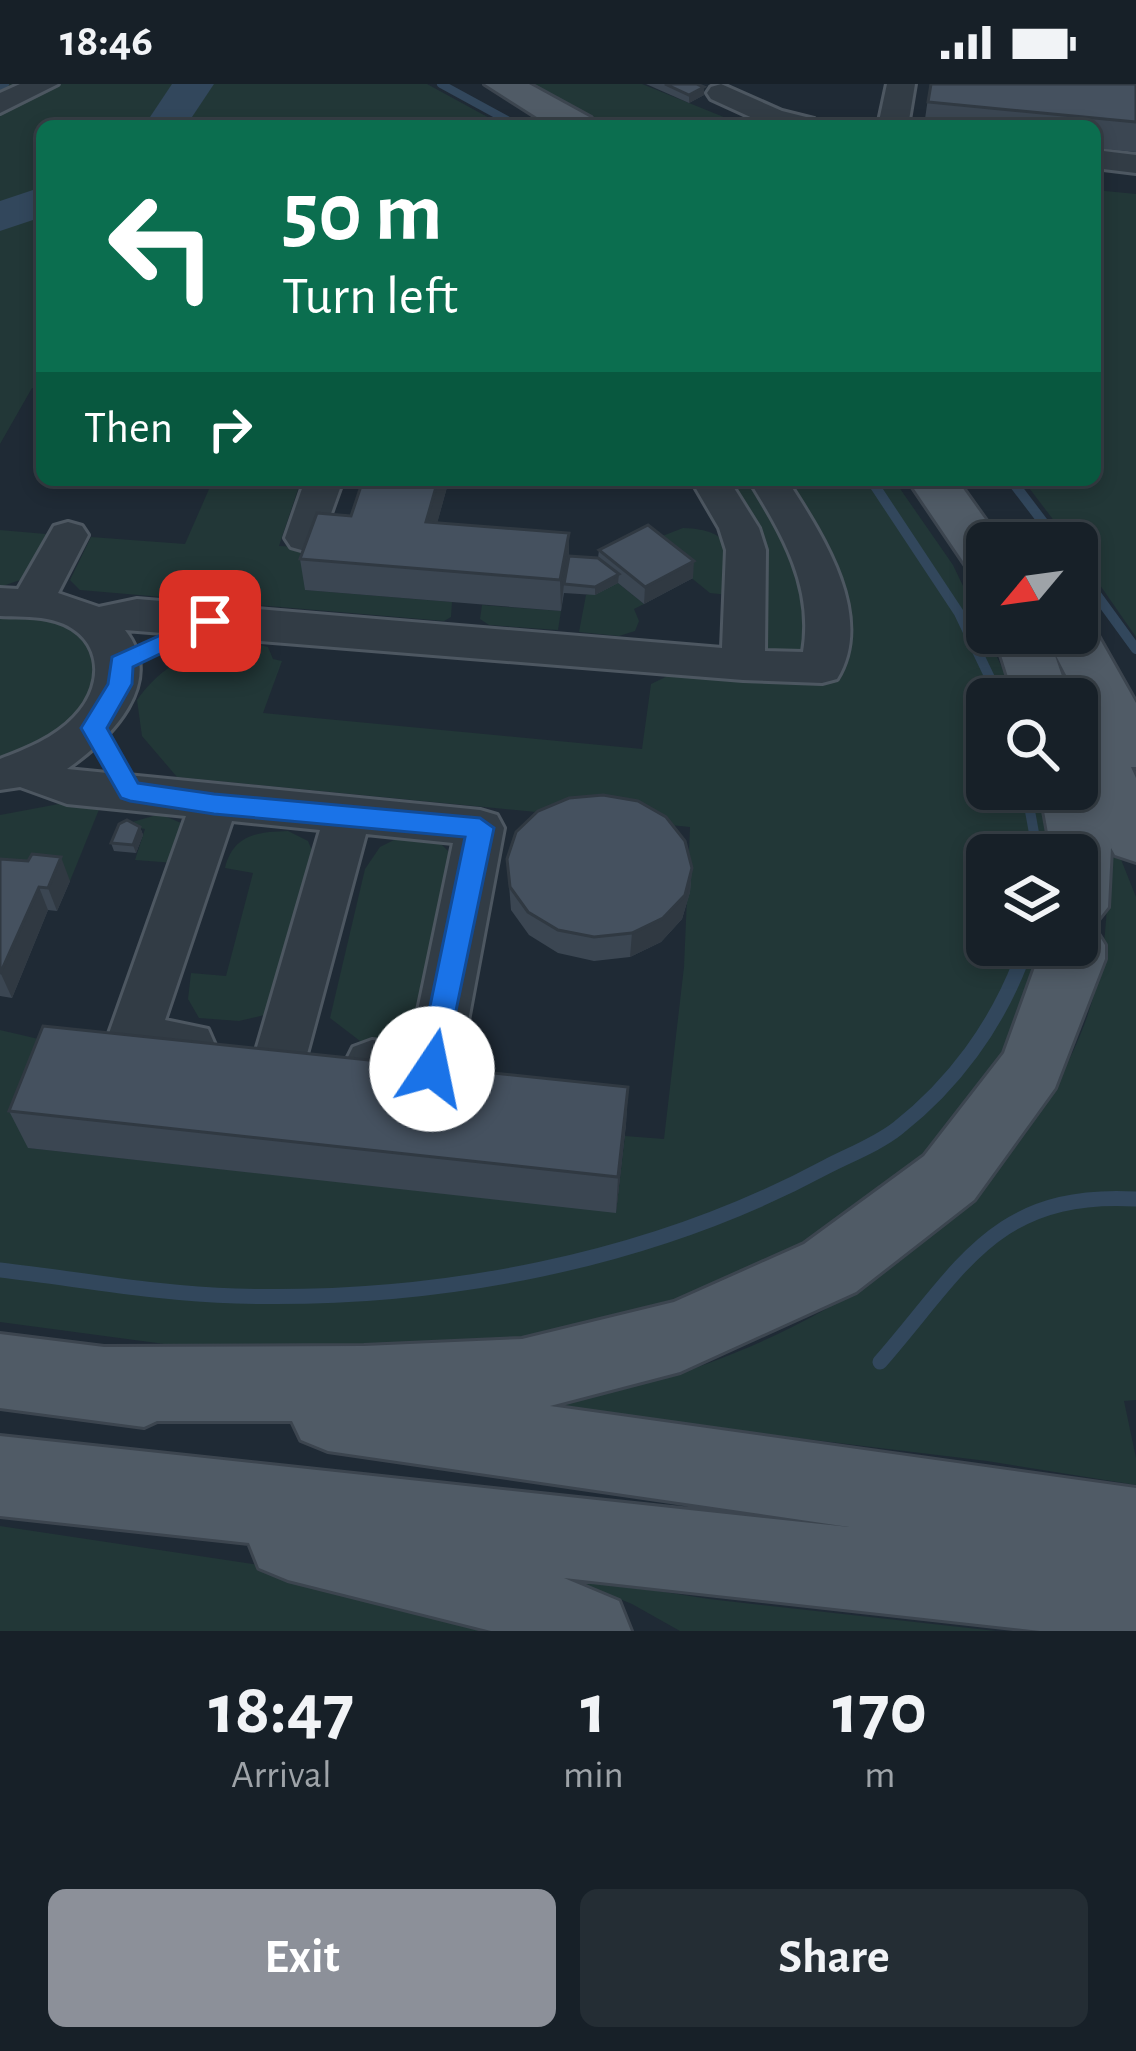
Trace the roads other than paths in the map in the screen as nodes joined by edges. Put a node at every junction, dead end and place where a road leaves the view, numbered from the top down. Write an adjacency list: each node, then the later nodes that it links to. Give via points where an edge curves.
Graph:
1 (44, 84): 6 (lane)
2 (469, 84): 8 (main road)
3 (502, 84): 9 (main road)
4 (901, 84): 10 (lane)
5 (721, 94): 7 (lane, via 773,118)
6 (0, 104)
7 (809, 118)
8 (533, 120)
9 (567, 120)
10 (894, 120)
11 (1101, 160): 12 (lane)
12 (1136, 164)
13 (322, 486): 21 (lane)
14 (714, 486): 27 (lane, via 746,550)
15 (772, 486): 27 (lane, via 825,584 829,635 822,668)
16 (936, 486): 19 (main road)
17 (972, 486): 18 (main road)
18 (999, 522)
19 (966, 528)
20 (68, 535): 22 (lane)
21 (305, 538)
22 (16, 601): 24 (lane, via 68,608)
23 (210, 621): 24 (lane, via 137,613); 26 (lane); 27 (lane)
24 (96, 622): 26 (lane)
25 (1082, 654): 29 (main road)
26 (121, 663): 28 (lane, via 120,684)
27 (743, 665)
28 (94, 728): 31 (lane); 32 (lane)
29 (1136, 752)
30 (1098, 758): 35 (main road)
31 (12, 773): 32 (lane)
32 (130, 791): 33 (lane)
33 (214, 804): 34 (lane); 37 (lane, via 133,1040)
34 (346, 816): 37 (lane); 37 (lane, via 480,828 432,1069)
35 (1136, 839)
36 (1070, 966): 39 (main road, via 1030,1068 949,1178 830,1268 680,1336 522,1376)
37 (281, 1054)
38 (0, 1371): 39 (main road)
39 (104, 1384): 41 (main road)
40 (33, 1480): 42 (main road); 43 (main road, via 485,1587)
41 (1136, 1529)
42 (1136, 1600)
43 (590, 1631)

